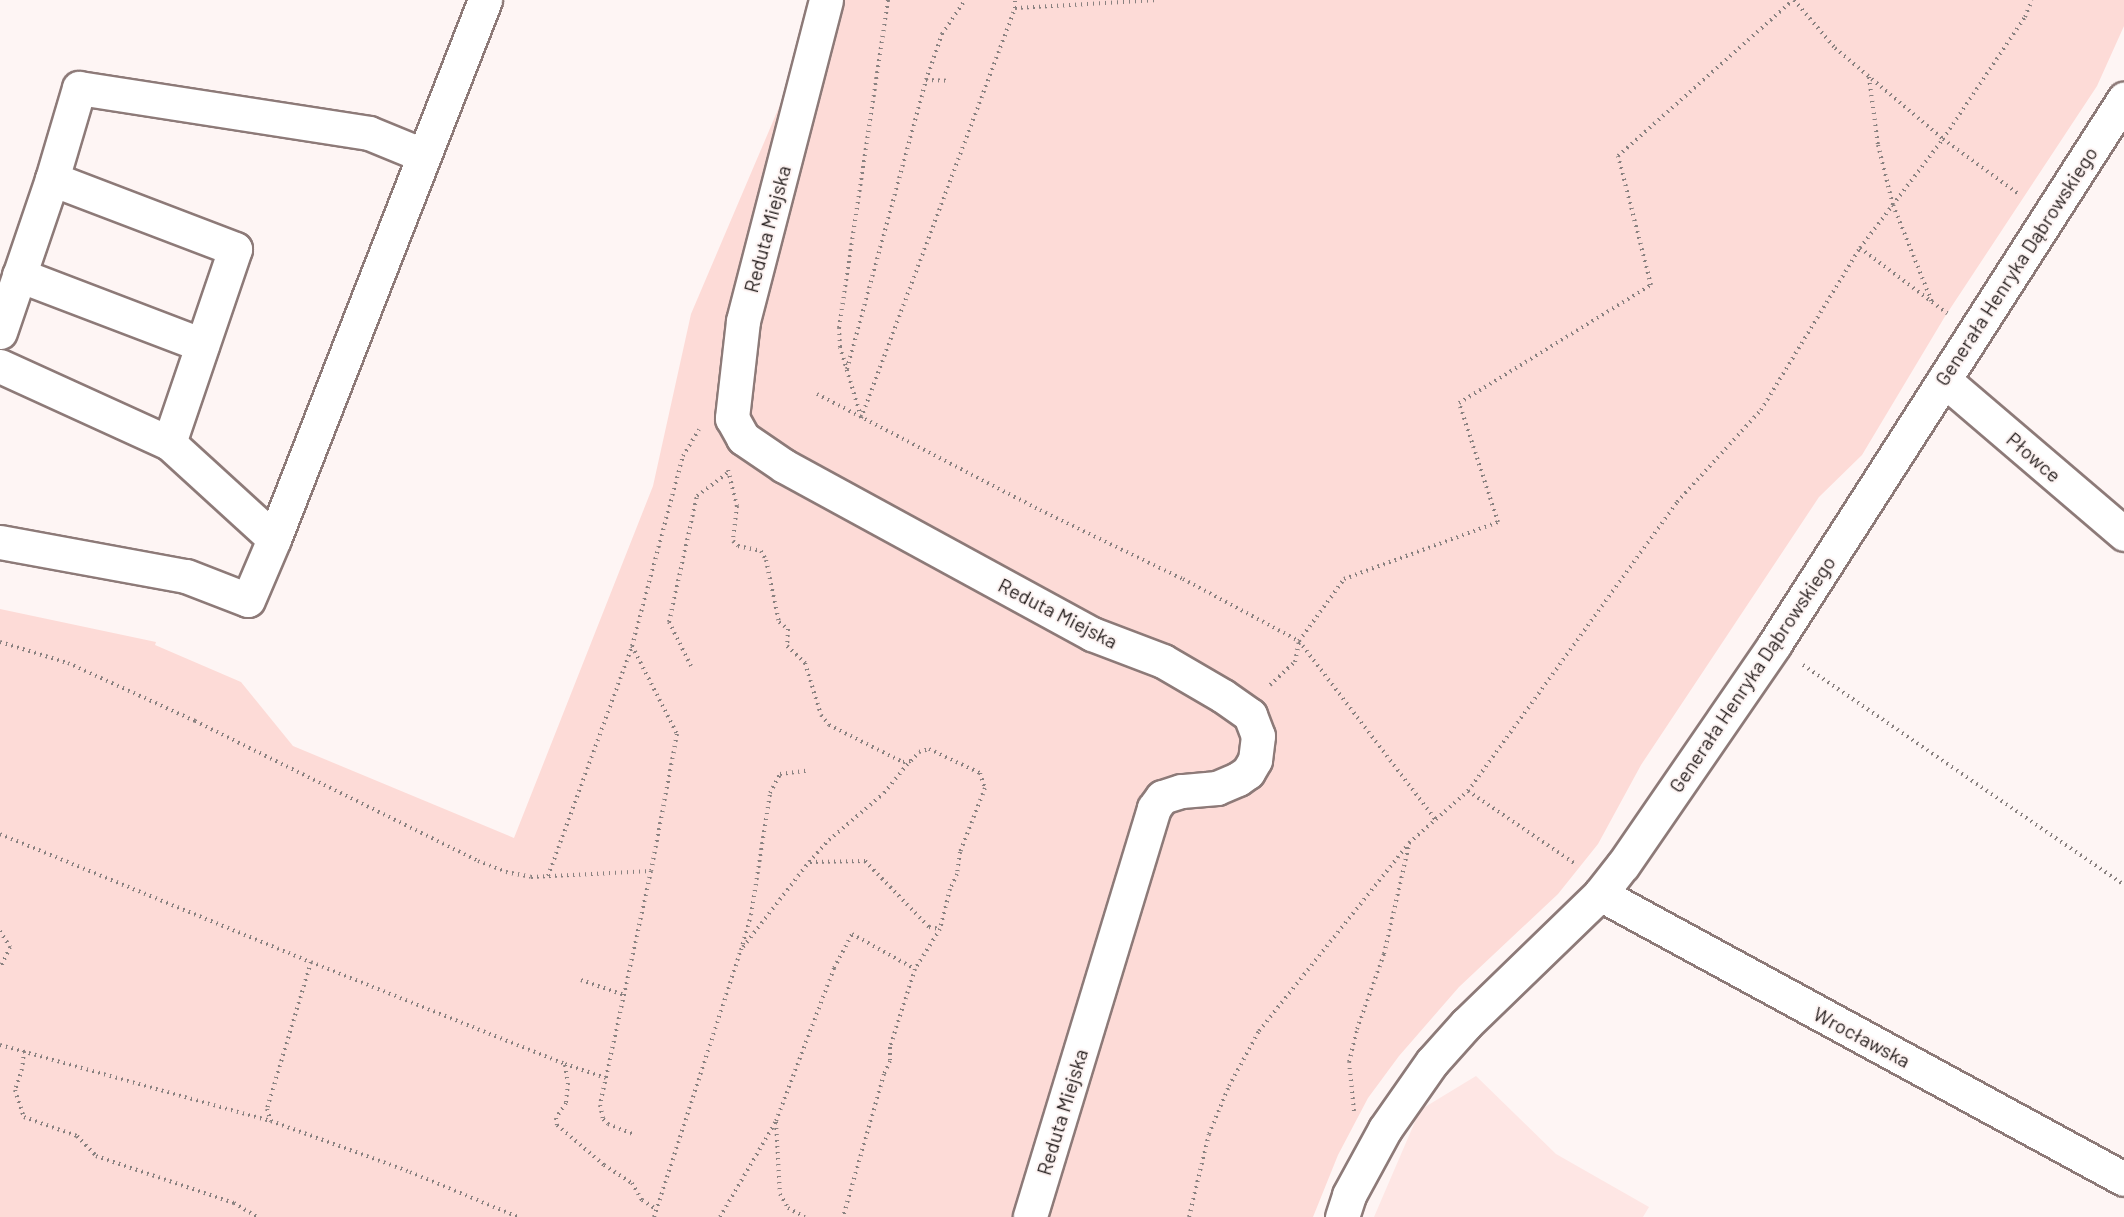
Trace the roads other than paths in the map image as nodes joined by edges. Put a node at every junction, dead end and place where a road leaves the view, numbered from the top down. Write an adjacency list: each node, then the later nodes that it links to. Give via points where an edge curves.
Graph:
1 (485, 0): 4 (street)
2 (826, 0): 17 (street, Reduta Miejska, via 743,321 732,417 743,438 784,466 1092,634 1163,661 1244,709 1257,727 1255,760 1248,772 1217,788 1162,797 1154,808)
3 (2124, 99): 10 (street, Generała Henryka Dąbrowskiego)
4 (423, 155): 5 (street, via 369,133 79,88); 13 (street)
5 (52, 179): 6 (street); 8 (street, via 235,249)
6 (19, 275): 7 (street); 8 (street)
7 (0, 332)
8 (202, 345): 11 (street)
9 (0, 366): 11 (street)
10 (1944, 380): 12 (street, Płowce); 15 (street, Generała Henryka Dąbrowskiego, via 1774,645)
11 (169, 443): 13 (street)
12 (2124, 534)
13 (274, 539): 14 (street, via 248,600 186,576)
14 (0, 542)
15 (1600, 894): 16 (street, Wrocławska); 18 (street, Generała Henryka Dąbrowskiego, via 1466,1023 1432,1062 1385,1129 1349,1195)
16 (2124, 1179)
17 (1029, 1217)
18 (1342, 1217)

